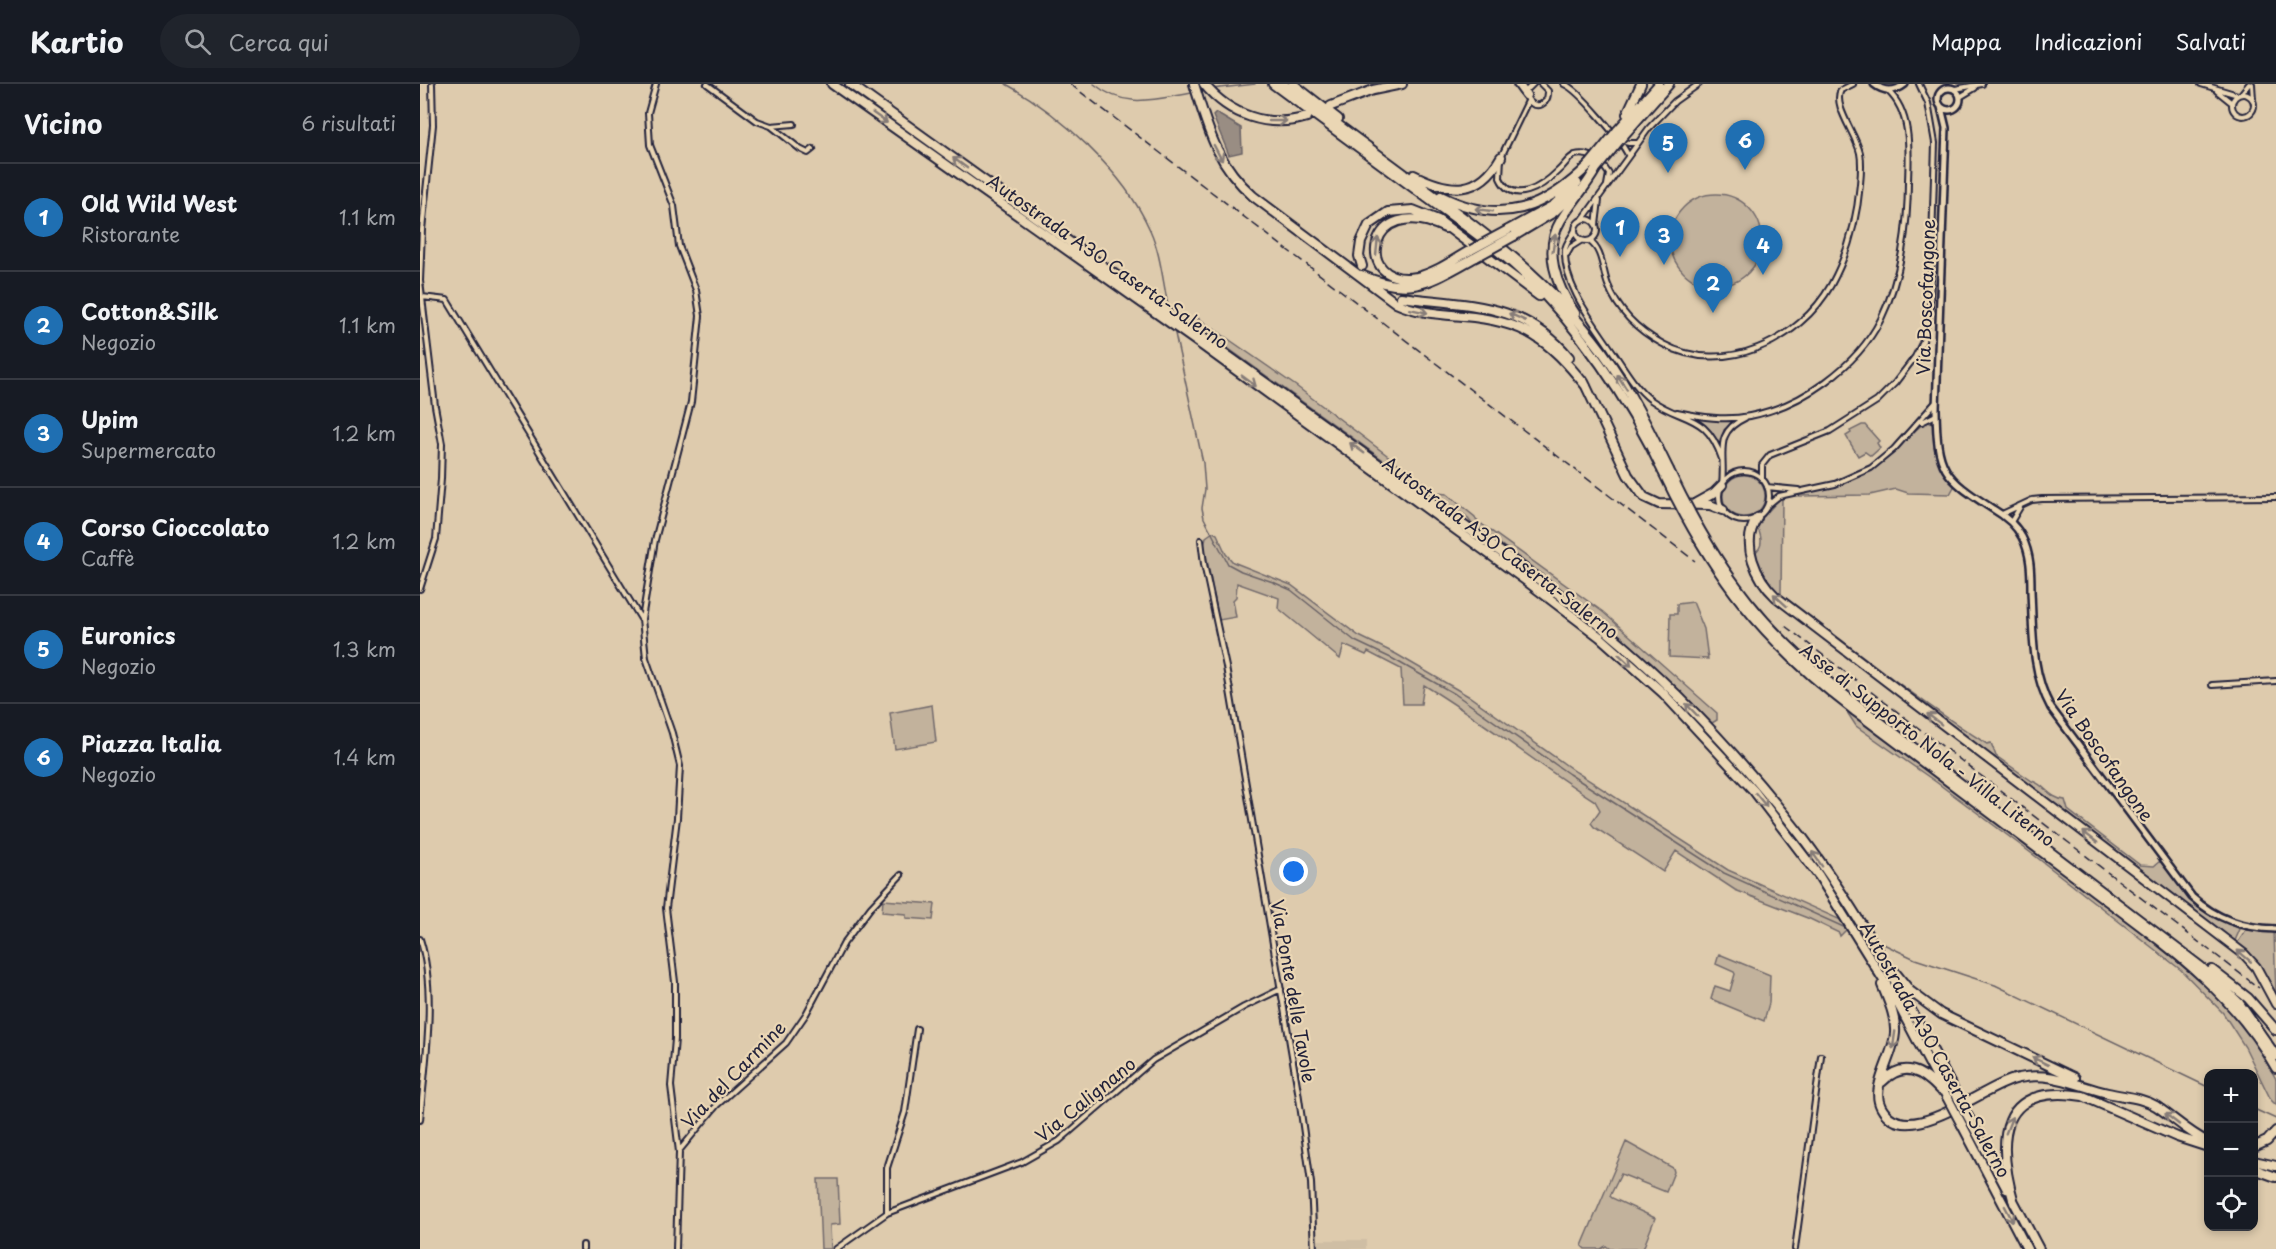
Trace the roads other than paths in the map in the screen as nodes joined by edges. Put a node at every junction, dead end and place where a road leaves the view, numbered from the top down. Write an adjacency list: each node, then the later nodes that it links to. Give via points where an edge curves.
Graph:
1 (432, 84): 68 (street, via 433,127 422,230)
2 (656, 84): 97 (street, via 648,113 650,145 674,206 680,246 699,303 699,325 686,424 655,540)
3 (707, 84): 45 (street, via 757,121)
4 (832, 84): 106 (highway, Autostrada A30 Caserta-Salerno, one-way to 106, via 1203,346 1600,637 1678,709 1732,766 1799,848)
5 (850, 84): 105 (highway, Autostrada A30 Caserta-Salerno, one-way to 5, via 1803,839 1731,751 1675,693 1604,629)
6 (1194, 84): 67 (highway, one-way to 67, via 1215,148 1235,179)
7 (1204, 84): 43 (highway, one-way to 43, via 1233,109 1260,120)
8 (1273, 84): 34 (highway, Asse di Supporto Nola - Villa Literno)
9 (1283, 84): 34 (highway, Asse di Supporto Nola - Villa Literno)
10 (1293, 84): 53 (highway)
11 (1402, 84): 40 (highway)
12 (1518, 84): 36 (highway)
13 (1533, 84): 36 (street, via 1527,88)
14 (1542, 84): 15 (street); 36 (street, via 1549,94 1546,102 1537,106)
15 (1550, 84)
16 (1564, 84): 47 (street, via 1579,94)
17 (1641, 84): 47 (highway)
18 (1659, 84): 47 (highway)
19 (1668, 84): 47 (highway)
20 (1699, 84): 48 (street, via 1675,100)
21 (1853, 84): 63 (street, via 1841,90 1838,98 1861,164 1849,241 1823,296 1802,320 1774,340 1752,351 1724,357 1663,345 1634,324 1616,301 1599,252)
22 (1867, 84): 28 (street)
23 (1905, 84): 32 (street)
24 (1919, 84): 83 (street, via 1928,103 1935,143 1930,308 1923,341 1915,357 1877,401 1830,431 1770,455 1762,465)
25 (1941, 84): 33 (street, Via Boscofangone)
26 (2202, 84): 31 (street)
27 (2251, 84): 35 (street); 38 (street)
28 (1875, 85): 32 (street)
29 (1980, 85): 30 (street, Via Boscofangone); 37 (street, Via Boscofangone)
30 (1951, 87): 33 (street, Via Boscofangone); 37 (street)
31 (2211, 88): 35 (street); 39 (street)
32 (1888, 90): 77 (street, via 1905,121 1909,178 1905,231 1886,308 1866,342 1834,374 1788,404)
33 (1940, 93): 41 (street, Via Boscofangone)
34 (1291, 94): 54 (highway, Asse di Supporto Nola - Villa Literno); 70 (highway, Asse di Supporto Nola - Villa Literno, via 1503,255)
35 (2240, 94): 38 (street); 39 (street)
36 (1527, 98): 51 (street)
37 (1960, 98): 42 (street, Via Boscofangone)
38 (2253, 100): 39 (street, via 2253,110 2247,115 2236,113)
39 (2232, 104)
40 (1331, 106)
41 (1941, 107): 42 (street); 46 (street, Via Boscofangone)
42 (1953, 110): 46 (street, Via Boscofangone)
43 (1307, 117)
44 (794, 124): 45 (street)
45 (771, 126): 49 (street, via 800,149 808,153)
46 (1946, 128): 73 (street, Via Boscofangone)
47 (1619, 136): 48 (street, via 1629,143); 50 (street); 52 (highway, bridge)
48 (1638, 142): 50 (street)
49 (813, 149)
50 (1628, 155): 55 (street)
51 (1501, 157): 53 (highway, via 1484,179 1470,187 1443,187); 55 (street, via 1500,178 1514,192 1538,187 1573,156 1581,154 1607,168)
52 (1593, 166): 57 (highway, one-way to 57, via 1552,197 1524,208 1492,211); 64 (highway, bridge, via 1562,206 1539,222); 71 (highway, one-way to 52, via 1565,296 1552,259 1557,229)
53 (1414, 175): 57 (highway)
54 (1419, 184): 57 (highway); 71 (highway, Asse di Supporto Nola - Villa Literno, via 1525,266)
55 (1607, 185): 56 (street)
56 (1600, 195): 58 (street); 59 (street)
57 (1451, 201)
58 (1583, 219): 59 (street); 60 (street)
59 (1596, 226): 63 (street, via 1595,237)
60 (1575, 230): 62 (street); 65 (street, via 1566,245)
61 (1454, 233): 64 (highway, one-way to 61, via 1424,275 1406,278 1384,270 1376,258 1378,237 1384,228 1401,221 1430,222); 66 (highway, via 1438,219 1420,212 1388,212 1365,231 1359,249); 70 (highway, via 1527,286)
62 (1582, 240): 63 (street); 65 (street, via 1571,247)
63 (1589, 241)
64 (1474, 253): 67 (highway, via 1429,282 1410,286 1386,284)
65 (1566, 258): 74 (street, via 1584,308 1632,379 1651,400)
66 (1362, 266)
67 (1352, 271): 72 (highway, one-way to 72, via 1406,308 1492,320 1523,329 1553,347)
68 (422, 297): 96 (street, via 442,444 436,539); 97 (street, via 447,300)
69 (1401, 297): 72 (highway, one-way to 69, via 1559,346 1518,316 1478,305)
70 (1569, 324): 82 (highway, Asse di Supporto Nola - Villa Literno, via 1633,415)
71 (1602, 351): 82 (highway, Asse di Supporto Nola - Villa Literno, one-way to 71, via 1641,414)
72 (1586, 386): 88 (highway, via 1637,491 1659,504)
73 (1937, 398): 75 (street); 76 (street, Via Boscofangone)
74 (1677, 412): 77 (street, via 1711,418); 81 (street, via 1708,431)
75 (1929, 412): 76 (street); 80 (street)
76 (1936, 415): 78 (street); 79 (street, Via Boscofangone)
77 (1749, 416): 81 (street, via 1725,434)
78 (1929, 419): 79 (street); 80 (street)
79 (1936, 425): 92 (street, Via Boscofangone, via 1937,446 1947,471 1962,487)
80 (1916, 426): 86 (street, via 1870,468 1847,480)
81 (1722, 459): 84 (street)
82 (1666, 471): 100 (highway, Asse di Supporto Nola - Villa Literno, bridge, via 1703,537 1748,603 1800,659)
83 (1762, 479): 84 (street, via 1750,472 1740,472); 85 (street)
84 (1722, 485): 88 (highway); 91 (street, via 1719,498)
85 (1767, 486): 86 (street); 89 (street)
86 (1808, 490): 89 (street, via 1779,496)
87 (2276, 497): 90 (street, via 2042,499)
88 (1693, 504): 91 (highway)
89 (1768, 505): 93 (street)
90 (2021, 507): 92 (street); 94 (street)
91 (1723, 510): 93 (street, via 1736,520)
92 (2002, 514): 94 (street, Via Boscofangone)
93 (1757, 518): 108 (highway, one-way to 93, via 2256,967 2244,954 1776,597 1762,580 1752,558 1750,534)
94 (2011, 522): 103 (street, Via Boscofangone, via 2028,552 2037,672 2050,708 2192,897 2223,919 2248,927)
95 (1201, 540): 107 (street, Via Ponte delle Tavole)
96 (420, 589)
97 (642, 619): 125 (street, via 646,658 680,766 666,908 675,982 671,1086)
98 (2276, 681): 99 (street)
99 (2212, 685)
100 (1857, 709): 102 (highway, Asse di Supporto Nola - Villa Literno); 113 (highway, Asse di Supporto Nola - Villa Literno, via 2197,971 2234,1006)
101 (901, 875): 125 (street, Via del Carmine, via 844,943 786,1043 717,1105)
102 (2145, 922): 110 (highway, via 2237,990); 112 (highway, Asse di Supporto Nola - Villa Literno, via 2227,990)
103 (2276, 929)
104 (420, 939): 119 (street, via 428,1004)
105 (1882, 955): 116 (highway, one-way to 105, via 1941,1014 1910,991); 130 (highway, Autostrada A30 Caserta-Salerno, bridge)
106 (1874, 964): 115 (highway, one-way to 115, via 1895,1029); 117 (highway, Autostrada A30 Caserta-Salerno)
107 (1281, 989): 131 (street, Via Calignano, via 1244,1006 1153,1060 1040,1153); 134 (street, Via Ponte delle Tavole, via 1311,1183)
108 (2276, 1004)
109 (917, 1029): 131 (street, via 905,1112 886,1168)
110 (2276, 1030)
111 (1821, 1056): 135 (street)
112 (2276, 1056)
113 (2276, 1068)
114 (2074, 1082): 115 (highway, via 2045,1076 2009,1080 1911,1125 1887,1117 1878,1098); 116 (highway); 118 (highway)
115 (1879, 1085): 117 (highway, via 1893,1073 1915,1071)
116 (2092, 1088): 121 (highway, one-way to 116, via 2145,1101)
117 (1947, 1097): 136 (highway, Autostrada A30 Caserta-Salerno, one-way to 136, bridge)
118 (2104, 1103): 121 (highway); 130 (highway, one-way to 118, via 2004,1148 2006,1128 2017,1110 2033,1098 2047,1094 2067,1093)
119 (420, 1120)
120 (2276, 1132): 123 (highway)
121 (2196, 1140): 122 (highway); 124 (highway)
122 (2204, 1141)
123 (2258, 1145)
124 (2204, 1146)
125 (679, 1152): 132 (street, Via del Carmine)
126 (2258, 1162): 127 (highway)
127 (2276, 1166)
128 (2258, 1171): 129 (highway)
129 (2276, 1177)
130 (2014, 1203): 137 (highway, Autostrada A30 Caserta-Salerno)
131 (887, 1212): 133 (street, Via Calignano)
132 (676, 1249)
133 (836, 1249)
134 (1314, 1249)
135 (1795, 1249)
136 (2027, 1249)
137 (2039, 1249)

